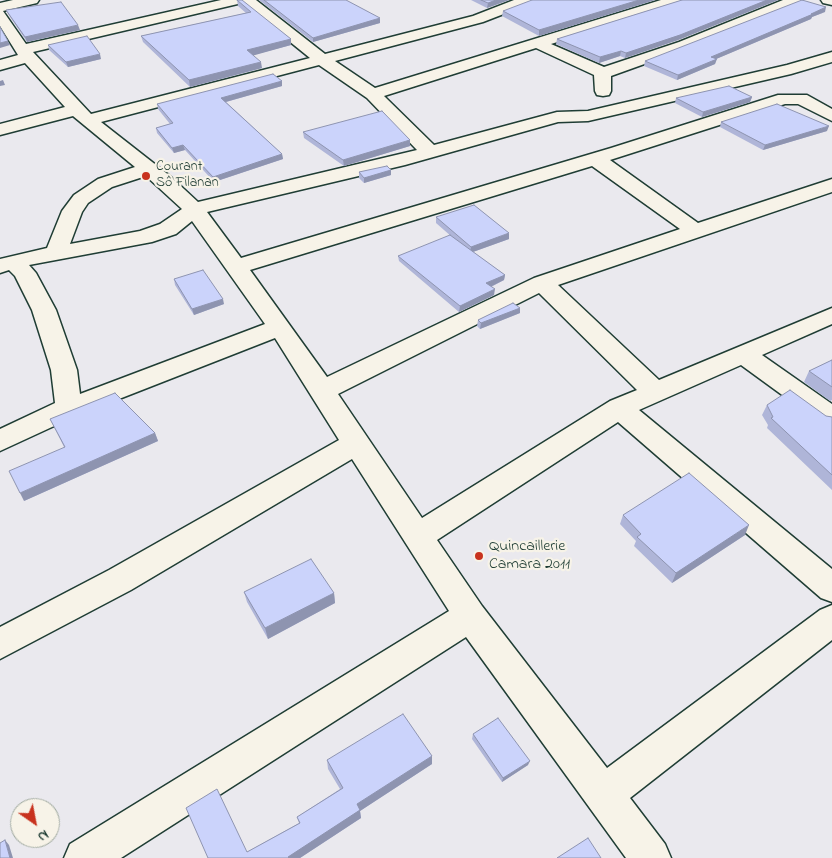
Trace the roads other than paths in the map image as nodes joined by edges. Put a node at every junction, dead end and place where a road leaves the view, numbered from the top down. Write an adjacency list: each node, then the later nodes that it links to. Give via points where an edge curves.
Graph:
1 (32, 0): 9 (street)
2 (239, 0): 12 (street)
3 (247, 0): 14 (street)
4 (528, 0): 14 (street, via 478,19)
5 (676, 0): 11 (street)
6 (795, 0): 17 (street, via 684,45)
7 (828, 0): 8 (street)
8 (832, 1)
9 (0, 7)
10 (0, 14): 12 (street)
11 (539, 44): 17 (street); 18 (street)
12 (25, 54): 15 (street); 21 (street)
13 (832, 57): 16 (street)
14 (323, 60): 18 (street); 21 (street)
15 (0, 65)
16 (790, 69): 19 (street, via 782,85); 20 (street)
17 (603, 73): 20 (street, via 604,94)
18 (373, 94): 26 (street)
19 (792, 98): 22 (street, via 801,99); 23 (street)
20 (617, 107): 23 (street, via 667,116); 25 (street)
21 (82, 114): 24 (street); 28 (street)
22 (832, 116)
23 (694, 128): 25 (street)
24 (0, 130)
25 (603, 134): 26 (street, via 557,118); 27 (street)
26 (430, 152): 30 (street)
27 (594, 158): 31 (street); 34 (street)
28 (149, 169): 30 (street); 32 (street, via 105,183 81,199 72,211)
29 (832, 185): 31 (street)
30 (194, 209): 32 (street, via 168,229 144,237); 34 (street)
31 (694, 230): 35 (street)
32 (56, 253): 33 (street)
33 (6, 264): 41 (street, via 25,273 44,310 64,370)
34 (236, 267): 37 (street)
35 (542, 283): 39 (street); 40 (street)
36 (832, 315): 38 (street)
37 (280, 328): 39 (street); 41 (street)
38 (743, 354): 40 (street); 43 (street)
39 (321, 391): 45 (street)
40 (655, 392): 42 (street)
41 (69, 408): 44 (street)
42 (619, 408): 46 (street); 47 (street)
43 (832, 418)
44 (0, 442)
45 (356, 443): 46 (street); 50 (street, via 120,580)
46 (417, 537): 48 (street)
47 (832, 588)
48 (470, 616): 51 (street); 52 (street)
49 (832, 620): 51 (street)
50 (0, 644)
51 (603, 795): 53 (street)
52 (84, 858)
53 (651, 858)

